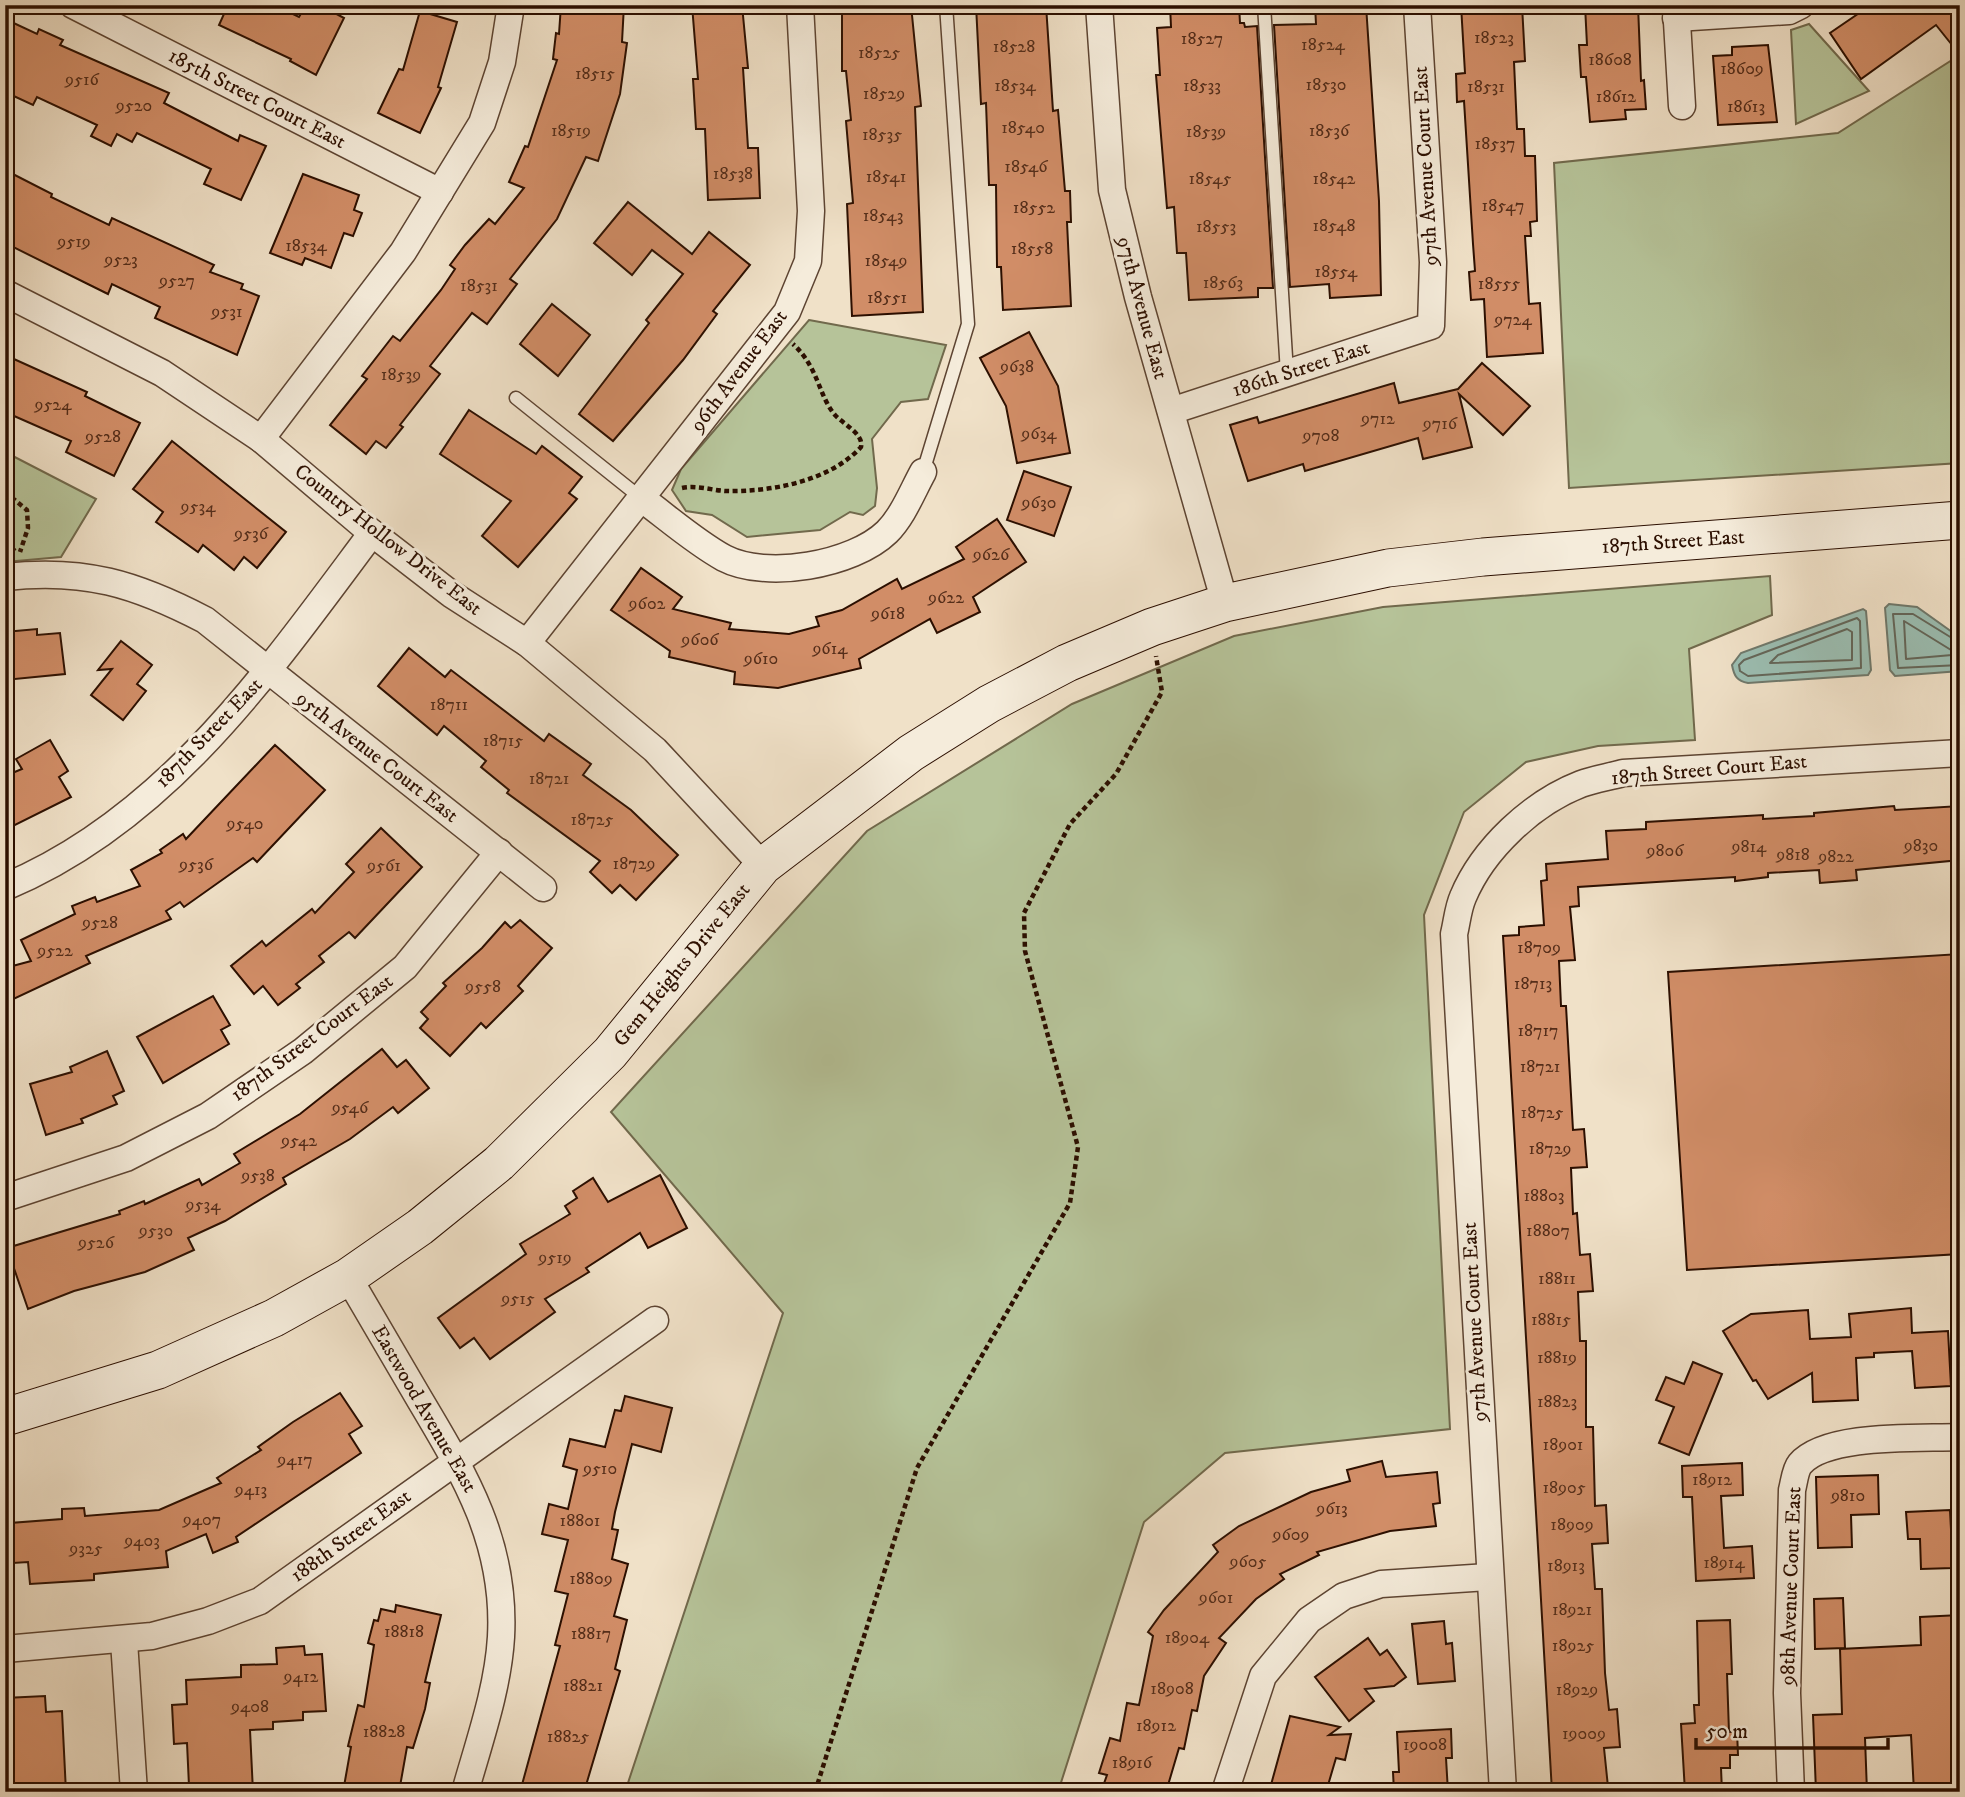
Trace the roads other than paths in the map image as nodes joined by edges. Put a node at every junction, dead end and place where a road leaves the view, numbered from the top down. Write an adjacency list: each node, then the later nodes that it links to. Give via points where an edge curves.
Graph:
1 (73, 5): 11 (street, 185th Street Court East)
2 (511, 5): 11 (street, via 502,62 482,123)
3 (800, 5): 19 (street, 96th Avenue East, via 811,211 808,261 787,312)
4 (946, 5): 18 (lane, via 968,324)
5 (1099, 5): 16 (street, 97th Avenue East, via 1112,190)
6 (1264, 5): 14 (lane)
7 (1417, 5): 13 (street, 97th Avenue Court East, via 1433,262)
8 (1795, 8): 9 (street)
9 (1676, 12): 10 (street)
10 (1682, 106)
11 (440, 192): 17 (street, via 404,252)
12 (5, 293): 17 (street, Country Hollow Drive East, via 162,373)
13 (1431, 326): 14 (street, 186th Street East)
14 (1287, 373): 16 (street, 186th Street East)
15 (516, 398): 19 (lane)
16 (1171, 411): 24 (street, 97th Avenue East)
17 (261, 439): 21 (street, Country Hollow Drive East)
18 (923, 472): 19 (street, via 886,533 835,561 802,567 762,568 726,559)
19 (644, 495): 25 (street, 96th Avenue East)
20 (1960, 520): 22 (street, 187th Street East)
21 (372, 533): 25 (street, Country Hollow Drive East); 26 (street, 187th Street East)
22 (1388, 568): 24 (street, Gem Heights Drive East)
23 (13, 577): 26 (street, 95th Avenue Court East, via 104,579 156,594 205,620)
24 (1225, 603): 30 (street, Gem Heights Drive East, via 1067,663 989,704 911,753)
25 (527, 643): 30 (street, Country Hollow Drive East, via 655,750)
26 (269, 671): 28 (street, 95th Avenue Court East); 31 (street, 187th Street East, via 173,775 115,823)
27 (1960, 753): 29 (street, 187th Street Court East, via 1623,773 1581,784 1544,805)
28 (499, 852): 32 (street, 95th Avenue Court East); 33 (street, 187th Street Court East, via 405,967 303,1051 208,1116 126,1158)
29 (1485, 858): 39 (street, 97th Avenue Court East, via 1462,898 1454,934)
30 (763, 866): 34 (street, Gem Heights Drive East, via 610,1053 499,1163)
31 (5, 887)
32 (543, 888)
33 (5, 1198)
34 (348, 1277): 36 (street, Gem Heights Drive East, via 274,1318 158,1370); 38 (street, Eastwood Avenue East)
35 (655, 1320): 38 (street, 188th Street East)
36 (5, 1418)
37 (1960, 1437): 46 (street, 98th Avenue Court East, via 1838,1445 1816,1452 1798,1465 1792,1490 1787,1693)
38 (456, 1461): 40 (street, 188th Street East, via 260,1601 208,1621); 43 (street, Eastwood Avenue East, via 490,1538 500,1585 501,1638 490,1703)
39 (1488, 1577): 44 (street, via 1381,1584 1344,1596 1309,1620 1264,1676); 45 (street, 97th Avenue Court East)
40 (124, 1641): 41 (street, 188th Street East); 42 (street)
41 (5, 1649)
42 (134, 1792)
43 (464, 1792)
44 (1224, 1792)
45 (1503, 1792)
46 (1791, 1792)

